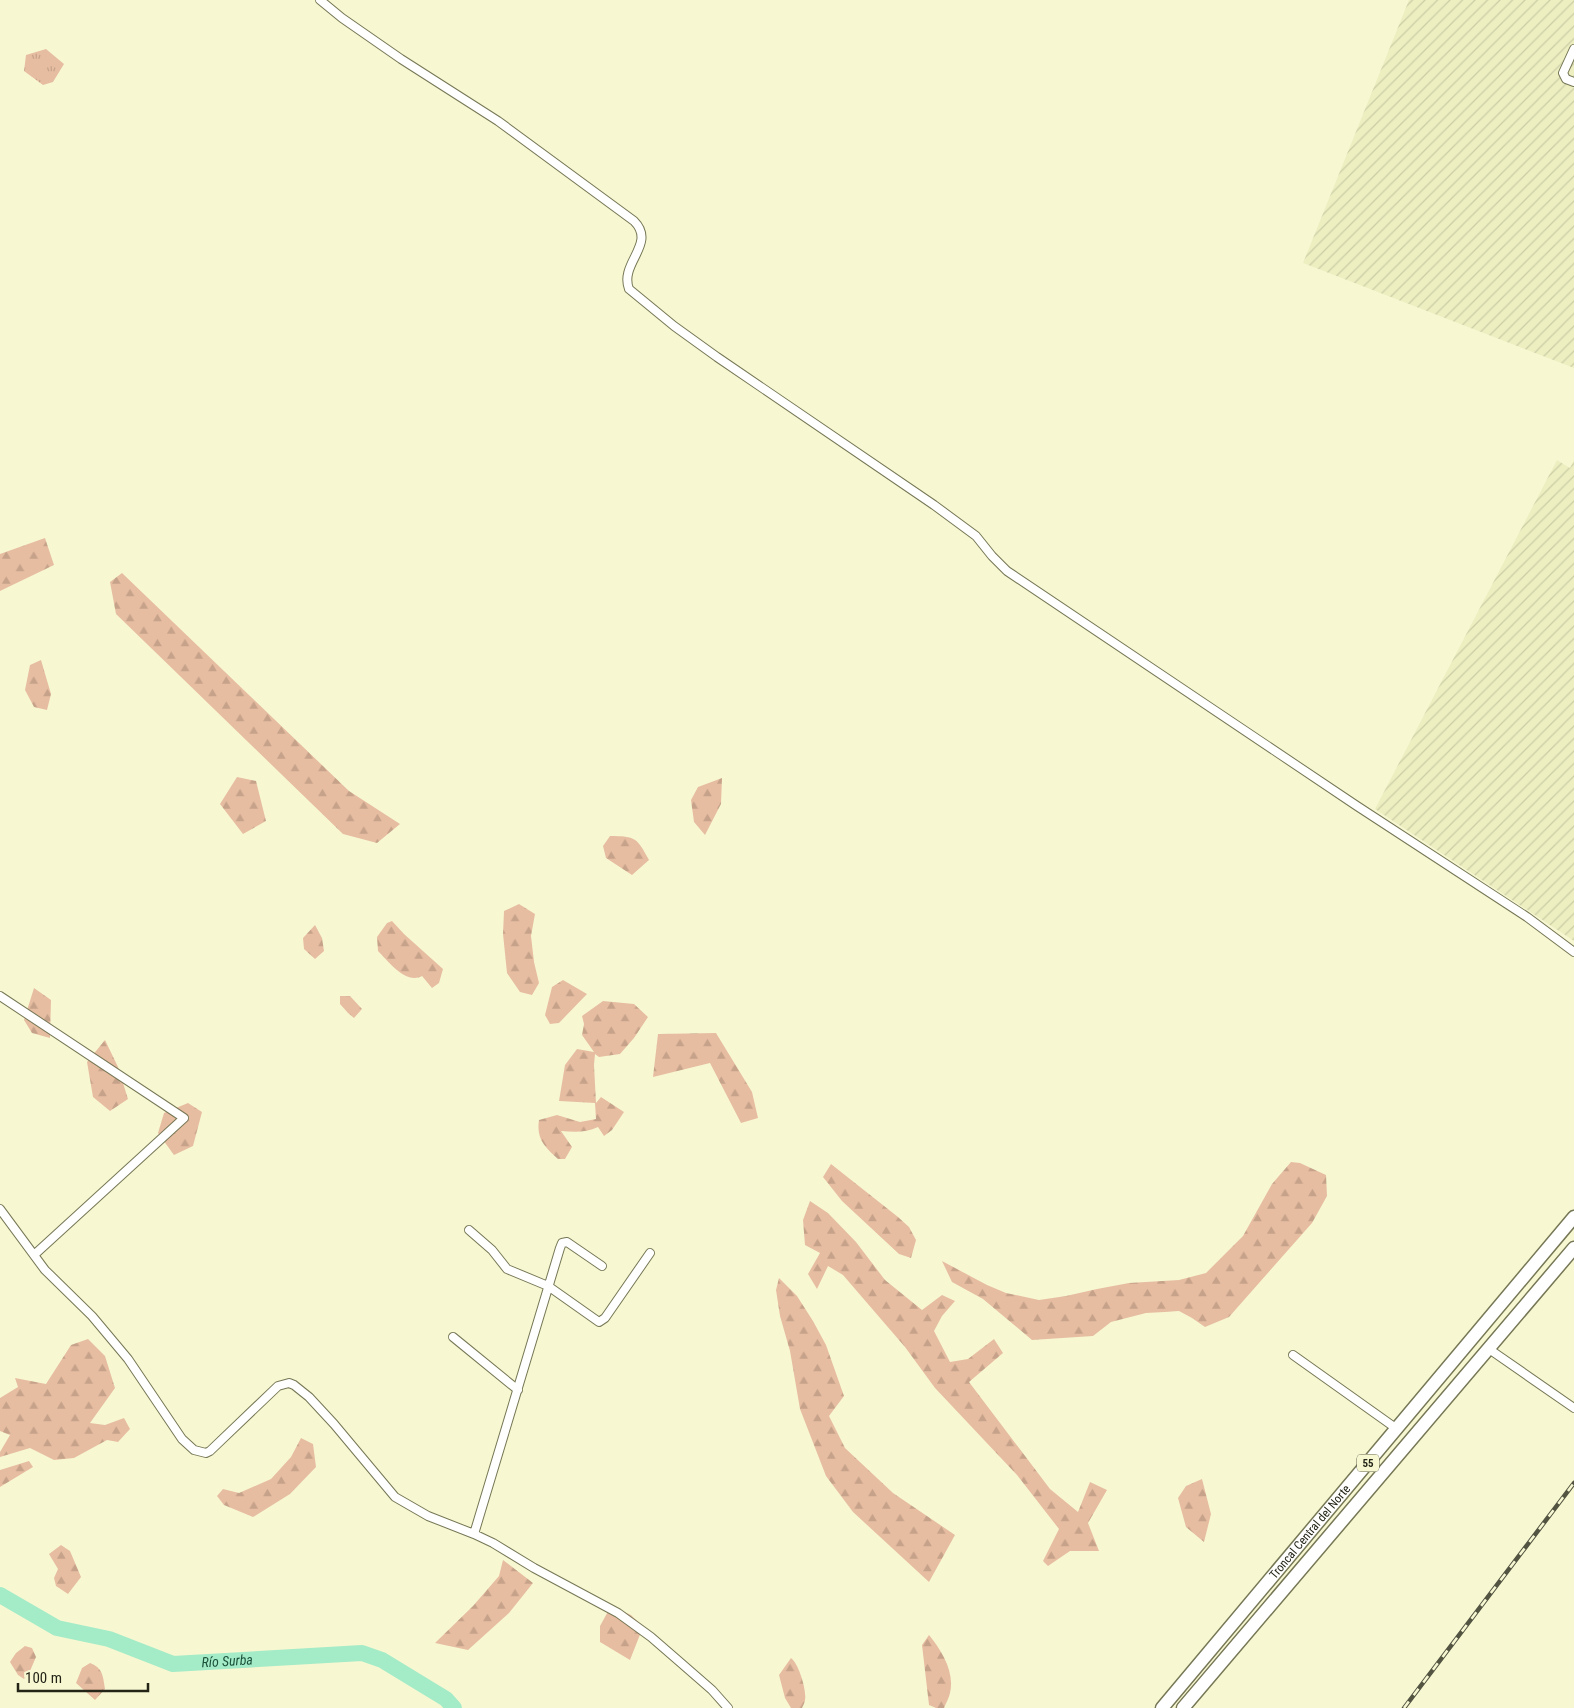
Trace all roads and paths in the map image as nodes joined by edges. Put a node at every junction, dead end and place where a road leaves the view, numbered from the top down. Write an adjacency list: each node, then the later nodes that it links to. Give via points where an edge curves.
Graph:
1 (320, 0): 4 (street, via 498,122 634,221 640,227 642,240 627,274 628,289 674,326 948,515 976,536 1007,571)
2 (1574, 49): 3 (street, via 1563,73 1566,79)
3 (1574, 82)
4 (1574, 952)
5 (0, 996): 11 (street, via 184,1118)
6 (0, 1209): 11 (street)
7 (1574, 1217): 19 (highway, Troncal Central del Norte / 55)
8 (468, 1230): 13 (street, via 492,1250 507,1269)
9 (1574, 1248): 15 (highway, Troncal Central del Norte / 55)
10 (650, 1253): 13 (street, via 600,1322)
11 (34, 1256): 20 (street, via 113,1340 182,1439 194,1450 210,1452 278,1386 289,1383 320,1408 395,1497 428,1516)
12 (602, 1266): 13 (street, via 567,1242 562,1243)
13 (548, 1286): 17 (street)
14 (453, 1337): 17 (street)
15 (1489, 1349): 18 (street); 23 (highway, Troncal Central del Norte / 55)
16 (1293, 1355): 19 (street)
17 (518, 1390): 20 (street)
18 (1574, 1408)
19 (1397, 1429): 22 (highway, Troncal Central del Norte / 55)
20 (474, 1534): 21 (street, via 618,1613 651,1637)
21 (728, 1708)
22 (1162, 1708)
23 (1183, 1708)

